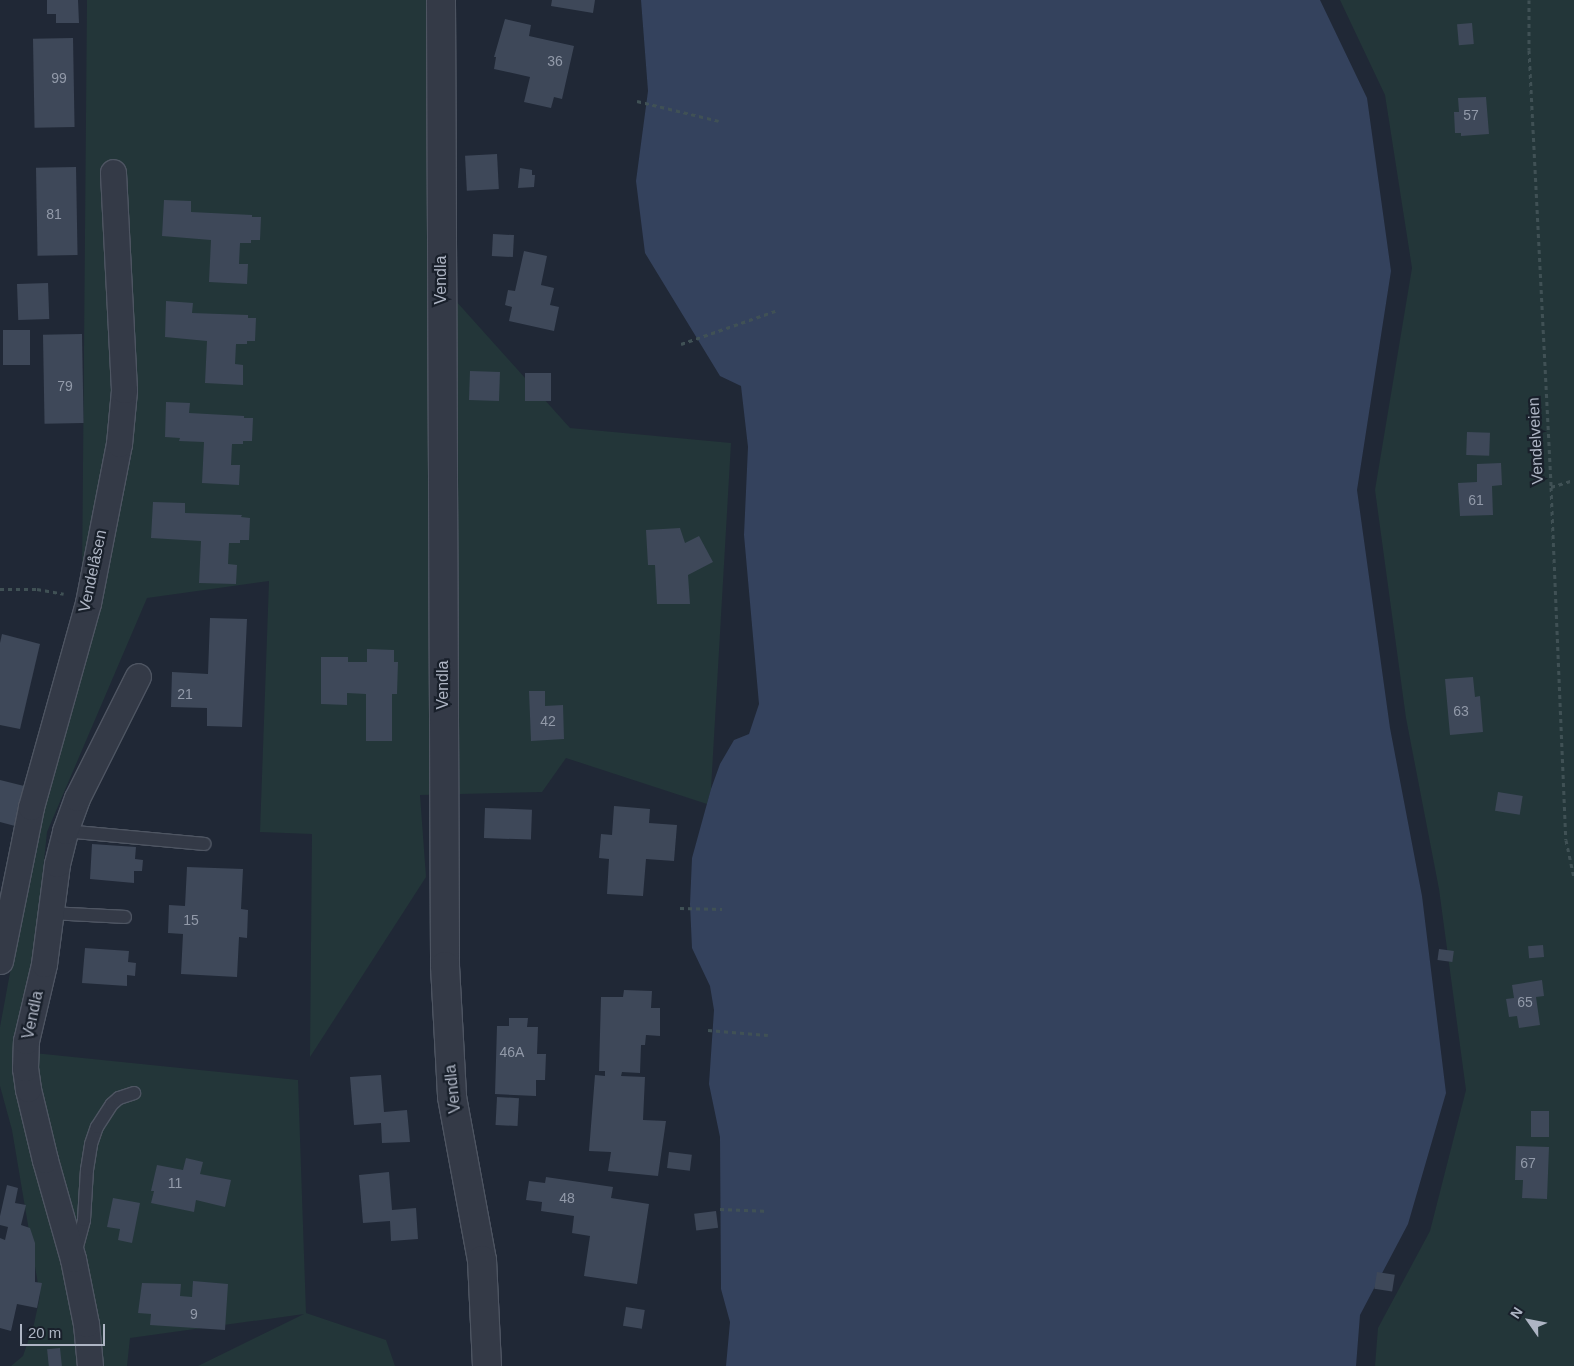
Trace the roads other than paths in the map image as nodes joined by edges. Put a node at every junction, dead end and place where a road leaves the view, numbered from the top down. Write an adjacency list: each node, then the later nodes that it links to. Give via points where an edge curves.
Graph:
1 (441, 0): 12 (street, Vendla, via 445,966 452,1097 482,1260)
2 (113, 172): 8 (street, Vendelåsen, via 124,390 119,444 88,603 31,807)
3 (138, 676): 4 (street, Vendla, via 77,798)
4 (65, 831): 5 (lane); 6 (street, Vendla)
5 (204, 844)
6 (51, 914): 7 (lane); 10 (street, Vendla, via 44,964 26,1041 25,1068 45,1160)
7 (125, 917)
8 (0, 961)
9 (134, 1093): 10 (lane, via 112,1104 96,1127 87,1170 84,1220)
10 (73, 1259): 11 (street, Vendla, via 86,1324)
11 (90, 1366)
12 (487, 1366)

